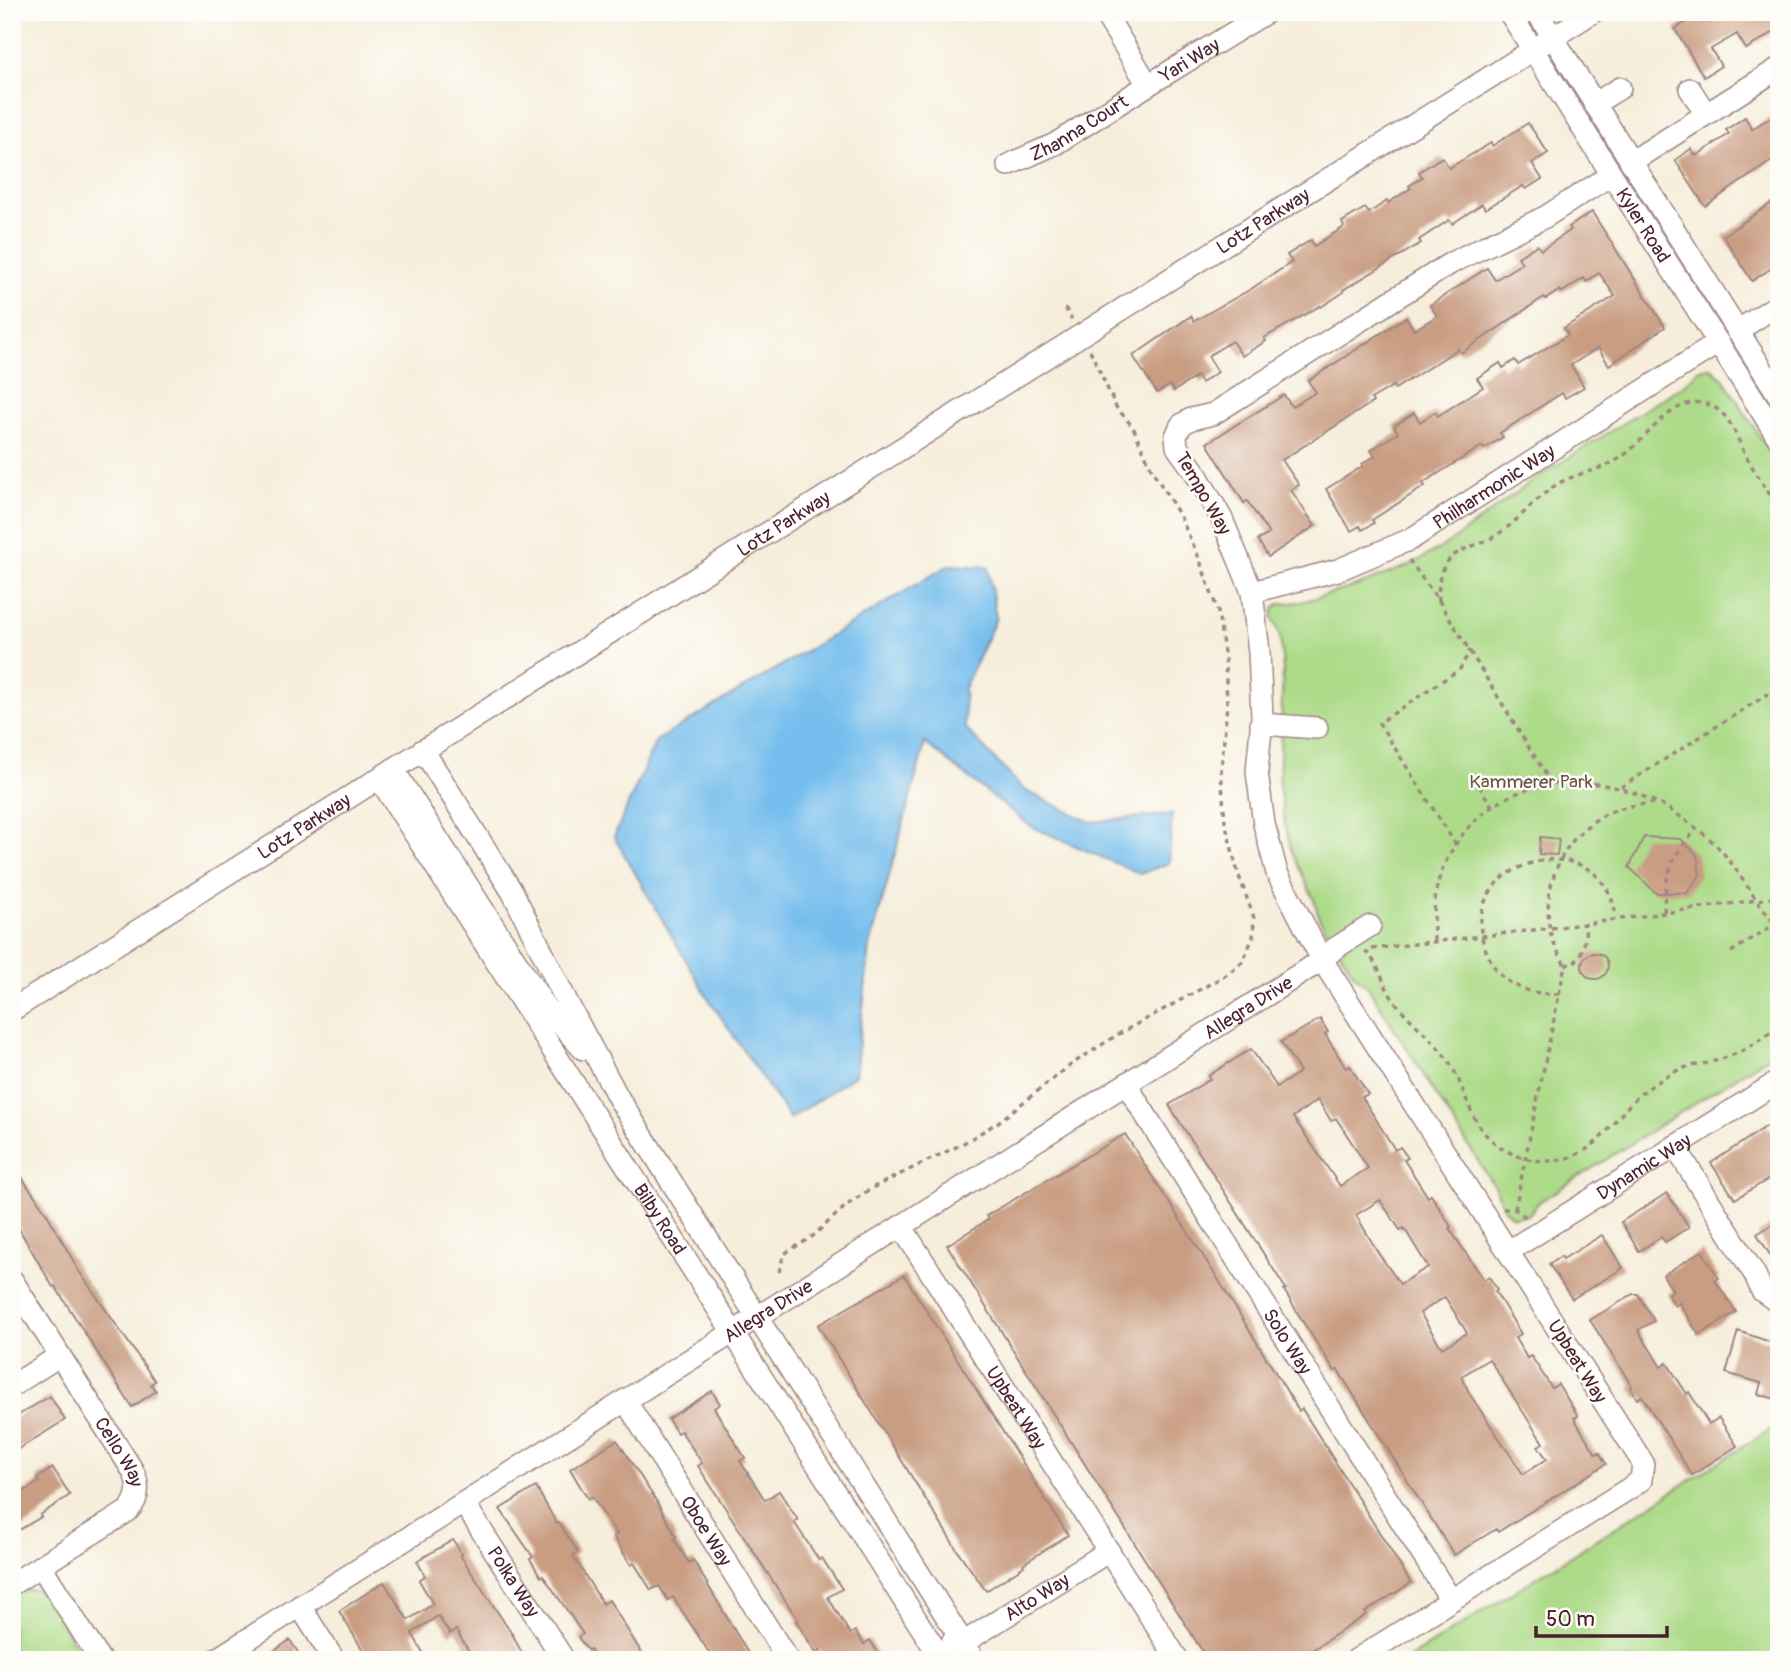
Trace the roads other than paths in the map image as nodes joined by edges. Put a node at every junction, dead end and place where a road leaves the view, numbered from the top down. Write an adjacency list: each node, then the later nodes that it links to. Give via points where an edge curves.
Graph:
1 (1104, 12): 9 (street)
2 (1267, 12): 9 (street, Yari Way)
3 (1509, 12): 7 (street, Kyler Road)
4 (1537, 12): 6 (street, Kyler Road)
5 (1593, 12): 6 (street, Lotz Parkway)
6 (1553, 37): 7 (street, Lotz Parkway); 12 (street, Kyler Road)
7 (1533, 50): 16 (street, Kyler Road); 27 (street, Lotz Parkway)
8 (1779, 68): 13 (street)
9 (1148, 85): 15 (street, Zhanna Court, via 1049,148)
10 (1620, 88): 12 (street)
11 (1690, 89): 13 (street)
12 (1594, 104): 14 (street, Kyler Road)
13 (1706, 114): 14 (street)
14 (1631, 162): 19 (street, Kyler Road)
15 (1009, 165)
16 (1611, 174): 17 (street, Kyler Road); 24 (street, Tempo Way, via 1545,217 1451,263 1213,414 1181,425 1177,447 1222,519)
17 (1667, 263): 19 (street, via 1721,323); 20 (street, Kyler Road)
18 (1779, 304): 19 (street)
19 (1737, 331): 21 (street, Kyler Road)
20 (1718, 343): 22 (street, via 1735,349); 23 (street, Kyler Road); 24 (street, Philharmonic Way, via 1411,539 1338,570)
21 (1779, 396)
22 (1779, 417)
23 (1779, 439)
24 (1252, 592): 25 (street, Tempo Way)
25 (1261, 724): 26 (street); 30 (street, Tempo Way, via 1257,772 1264,824 1277,873)
26 (1317, 728)
27 (423, 751): 28 (street, Lotz Parkway); 34 (street, Bilby Road, via 513,893)
28 (386, 774): 31 (street, Lotz Parkway); 34 (street, Bilby Road, via 546,1008); 41 (street, Bilby Road)
29 (1370, 926): 30 (street, Allegra Drive)
30 (1322, 960): 33 (street, Allegra Drive); 37 (street, Upbeat Way)
31 (12, 1010)
32 (1779, 1081): 35 (street, Dynamic Way)
33 (1126, 1084): 36 (street, Allegra Drive); 50 (street, Solo Way)
34 (619, 1099): 40 (street, Bilby Road)
35 (1675, 1146): 37 (street, Dynamic Way); 39 (street, via 1762,1291)
36 (901, 1226): 40 (street, Allegra Drive); 47 (street, Upbeat Way)
37 (1509, 1251): 50 (street, Upbeat Way, via 1639,1455 1644,1471 1633,1486)
38 (12, 1280): 42 (street, Cello Way)
39 (1779, 1303)
40 (757, 1317): 41 (street, Allegra Drive); 52 (street, Bilby Road)
41 (734, 1332): 44 (street, Allegra Drive); 46 (street, Bilby Road)
42 (59, 1356): 43 (street); 48 (street, Cello Way, via 133,1471 138,1486 128,1511)
43 (12, 1386)
44 (625, 1400): 45 (street, Allegra Drive); 58 (street, Oboe Way)
45 (464, 1503): 51 (street, Allegra Drive); 57 (street, Polka Way)
46 (851, 1517): 52 (street, via 887,1549 941,1634); 53 (street, Bilby Road)
47 (1109, 1551): 52 (street, Alto Way); 59 (street, Upbeat Way)
48 (41, 1566): 49 (street, Cello Way); 54 (street)
49 (12, 1584)
50 (1451, 1600): 60 (street, Upbeat Way)
51 (300, 1606): 55 (street, Allegra Drive); 56 (street)
52 (968, 1651)
53 (942, 1659)
54 (100, 1660)
55 (215, 1660)
56 (334, 1660)
57 (564, 1660)
58 (788, 1660)
59 (1178, 1660)
60 (1356, 1660)

